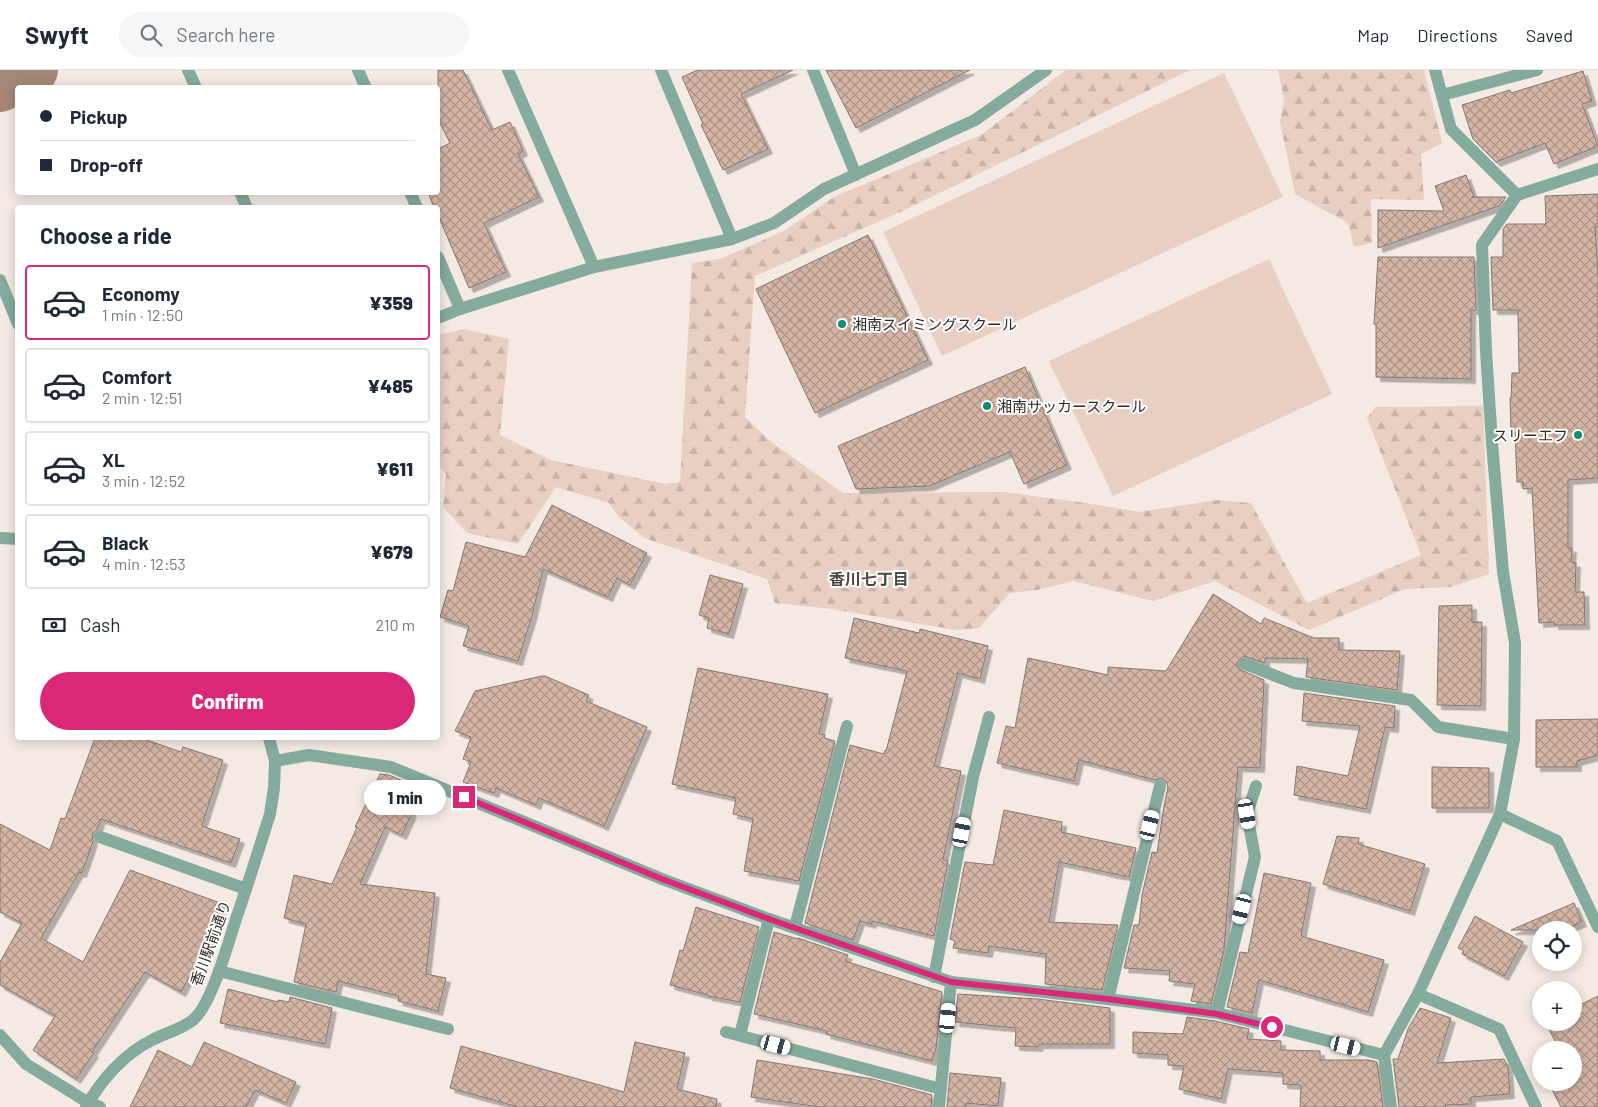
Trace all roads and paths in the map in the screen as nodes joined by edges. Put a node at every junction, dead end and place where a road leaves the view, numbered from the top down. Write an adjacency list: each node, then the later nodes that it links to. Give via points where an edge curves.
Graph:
1 (188, 70): 9 (street)
2 (358, 70): 10 (street)
3 (508, 70): 17 (street)
4 (661, 70): 15 (street)
5 (813, 70): 13 (street)
6 (1046, 70): 13 (street, via 975,120)
7 (1435, 70): 11 (street)
8 (1536, 70): 11 (street)
9 (195, 85)
10 (365, 85)
11 (1442, 95): 14 (street, via 1451,129)
12 (1598, 169): 14 (street)
13 (856, 175): 15 (street, via 824,189 774,223)
14 (1517, 195): 27 (street, via 1482,244 1491,434 1502,562 1515,643)
15 (732, 240): 17 (street)
16 (440, 262): 19 (street)
17 (594, 267): 19 (street)
18 (0, 280): 20 (street)
19 (460, 310): 21 (street)
20 (15, 317)
21 (440, 317)
22 (0, 538): 23 (street)
23 (15, 539)
24 (1245, 664): 27 (street, via 1294,683 1411,700 1438,727)
25 (989, 717): 39 (street, via 973,777)
26 (847, 726): 36 (street)
27 (1514, 739): 32 (street)
28 (270, 740): 29 (street, 香川駅前通り)
29 (275, 761): 34 (street, 香川駅前通り, via 270,814); 35 (street, via 308,755 391,767 662,879)
30 (1160, 786): 42 (street)
31 (1256, 786): 43 (street, via 1247,814 1255,857)
32 (1500, 814): 37 (street, via 1557,840); 41 (street)
33 (100, 837): 34 (street)
34 (246, 889): 38 (street, 香川駅前通り)
35 (769, 919): 36 (street); 47 (street)
36 (794, 928): 39 (street)
37 (1598, 928)
38 (219, 971): 44 (street); 50 (street, 香川駅前通り, via 203,1008 193,1020 127,1055 106,1077)
39 (934, 977): 40 (street)
40 (951, 982): 42 (street); 49 (street)
41 (1418, 994): 48 (street); 53 (street, via 1499,1029)
42 (1108, 999): 43 (street)
43 (1217, 1014): 48 (street)
44 (448, 1029)
45 (726, 1032): 47 (street)
46 (0, 1035): 50 (street, via 26,1064)
47 (740, 1035): 49 (street)
48 (1384, 1055): 52 (street)
49 (941, 1089): 51 (street)
50 (92, 1106)
51 (939, 1107)
52 (1391, 1107)
53 (1536, 1107)

